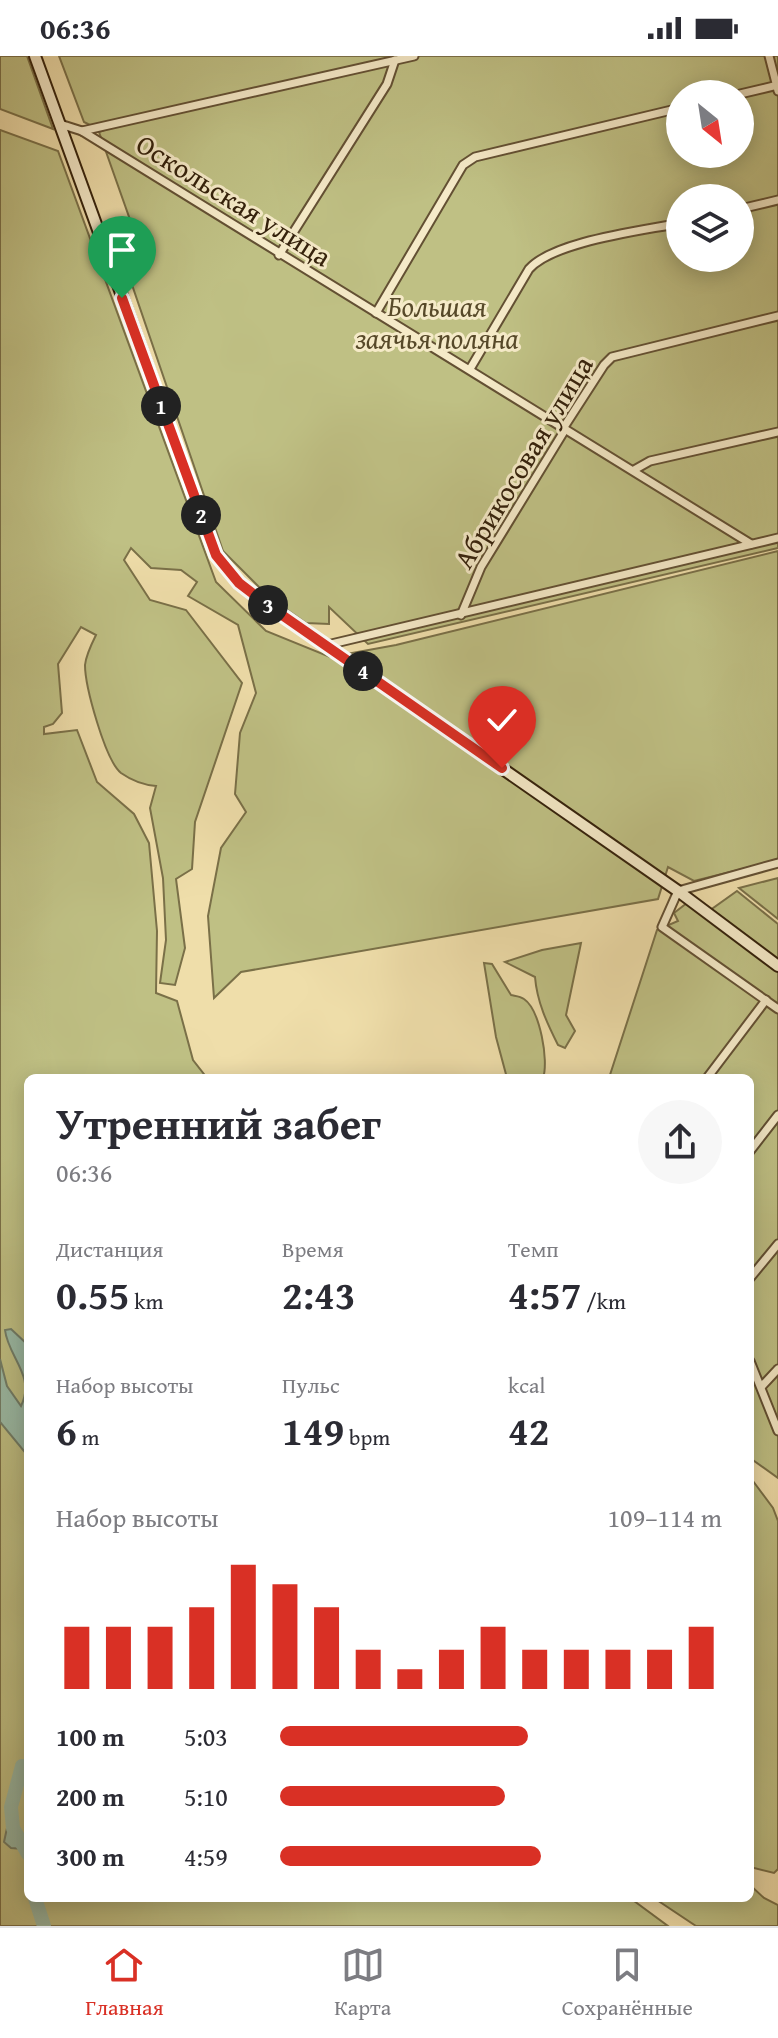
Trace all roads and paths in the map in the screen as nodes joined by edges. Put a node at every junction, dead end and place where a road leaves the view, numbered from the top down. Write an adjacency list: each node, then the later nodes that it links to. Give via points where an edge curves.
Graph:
1 (35, 56): 8 (street)
2 (414, 56): 4 (street)
3 (769, 56): 5 (street)
4 (395, 60): 9 (street); 13 (street, via 387,84)
5 (778, 87): 6 (street)
6 (754, 91)
7 (666, 111): 14 (street, via 475,157 463,165)
8 (60, 124): 9 (street, Оскольская улица); 23 (street, via 216,555 239,583)
9 (82, 131): 13 (street, Оскольская улица)
10 (778, 200): 11 (street)
11 (754, 206)
12 (666, 226): 16 (street, via 561,249 538,260)
13 (279, 255): 14 (street, Оскольская улица)
14 (376, 313): 16 (street, Оскольская улица)
15 (778, 316): 17 (street, Абрикосовая улица, via 612,357)
16 (470, 369): 17 (street, Оскольская улица)
17 (564, 427): 19 (street, Оскольская улица); 22 (street, Абрикосовая улица, via 481,567)
18 (778, 432): 19 (street, via 650,461)
19 (634, 470): 21 (street, Оскольская улица)
20 (778, 538): 21 (street)
21 (751, 544): 22 (street)
22 (461, 615): 23 (street)
23 (327, 645): 25 (street)
24 (778, 863): 25 (street)
25 (678, 891): 26 (street); 27 (street, via 662,927)
26 (778, 966)
27 (766, 1000): 28 (street); 29 (street)
28 (778, 1009)
29 (710, 1074)
30 (778, 1115): 31 (street)
31 (754, 1146)
32 (778, 1244): 33 (street)
33 (754, 1273)
34 (754, 1369): 36 (street)
35 (778, 1369): 36 (street)
36 (762, 1386): 37 (street)
37 (778, 1431)

